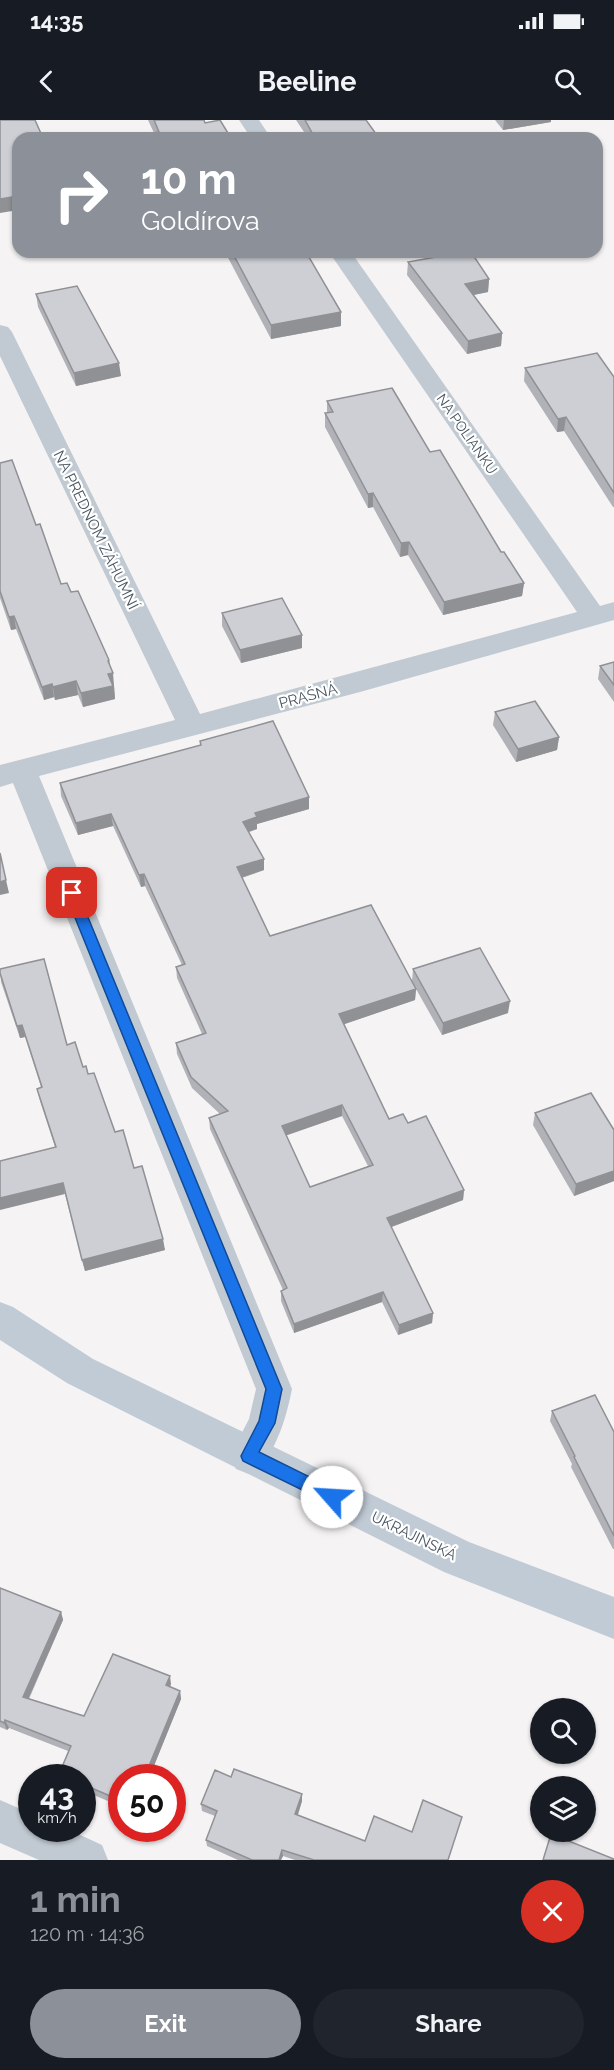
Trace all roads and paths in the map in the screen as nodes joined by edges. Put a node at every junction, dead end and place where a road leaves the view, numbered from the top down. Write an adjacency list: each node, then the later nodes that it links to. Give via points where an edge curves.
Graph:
1 (344, 258): 3 (street, NA POLIANKU)
2 (0, 332): 4 (street, NA PREDNOM ZÁHUMNÍ)
3 (604, 614): 4 (street, PRAŠNÁ)
4 (192, 727): 5 (street, PRAŠNÁ)
5 (11, 774): 7 (street, via 274,1389 267,1423)
6 (0, 1319): 7 (main road, UKRAJINSKÁ, via 80,1371)
7 (249, 1456): 8 (main road, UKRAJINSKÁ, via 458,1558)
8 (614, 1618)
9 (0, 1821): 10 (street)
10 (87, 1860)

